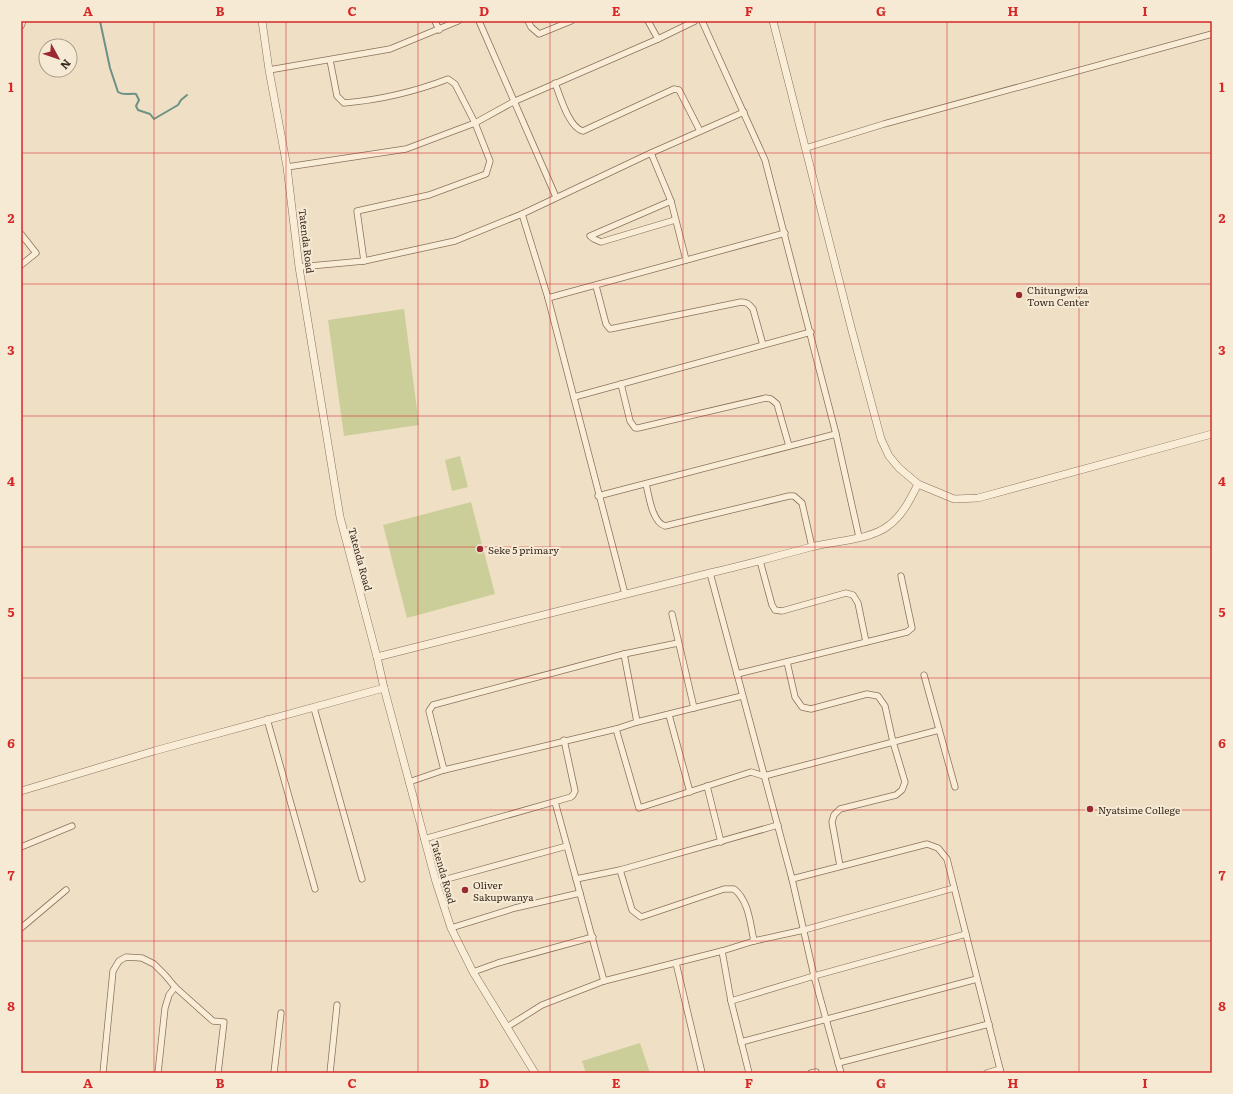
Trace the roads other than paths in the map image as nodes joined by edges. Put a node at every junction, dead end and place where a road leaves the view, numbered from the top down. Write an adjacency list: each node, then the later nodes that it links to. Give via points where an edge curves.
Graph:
1 (23, 21): 12 (street)
2 (262, 21): 17 (street, Tatenda Road)
3 (435, 21): 13 (street)
4 (458, 21): 13 (street)
5 (479, 21): 19 (street)
6 (528, 21): 7 (street, via 539,34)
7 (571, 21)
8 (648, 21): 15 (street)
9 (695, 21): 15 (street)
10 (702, 21): 20 (street)
11 (773, 21): 23 (street)
12 (21, 26)
13 (439, 30): 16 (street, via 390,49)
14 (1212, 34): 23 (street, via 884,124)
15 (658, 39): 18 (street)
16 (330, 60): 17 (street); 21 (street, via 337,96 344,103 364,102 416,91 448,79 455,84)
17 (269, 70): 25 (street, Tatenda Road)
18 (555, 83): 19 (street); 22 (street, via 571,122 578,130 583,131 674,89 679,90)
19 (513, 102): 21 (street); 26 (street)
20 (744, 112): 22 (street); 30 (street, via 766,160)
21 (475, 123): 25 (street, via 406,149); 33 (street, via 490,162 486,174 429,195 357,211)
22 (700, 131): 24 (street)
23 (806, 148): 46 (street, via 881,439 899,468)
24 (651, 153): 26 (street); 27 (street)
25 (287, 167): 35 (street, Tatenda Road)
26 (556, 198): 28 (street)
27 (671, 201): 29 (street); 29 (street, via 590,236 601,242)
28 (522, 214): 33 (street, via 455,241); 37 (street)
29 (675, 220): 32 (street)
30 (785, 233): 32 (street); 38 (street)
31 (21, 234): 34 (street, via 36,253)
32 (686, 260): 36 (street)
33 (364, 261): 35 (street)
34 (21, 265)
35 (299, 267): 58 (street, Tatenda Road, via 340,517)
36 (596, 286): 37 (street); 39 (street, via 606,324 610,329 745,302 753,310)
37 (548, 298): 41 (street)
38 (811, 332): 39 (street); 42 (street)
39 (763, 345): 40 (street)
40 (621, 384): 41 (street); 44 (street, via 630,421 635,428 766,398 771,399 777,404)
41 (574, 397): 47 (street)
42 (836, 434): 44 (street); 48 (street)
43 (1212, 434): 46 (street, via 978,498 954,499)
44 (789, 446): 45 (street)
45 (646, 484): 47 (street); 49 (street, via 655,519 660,525 665,526 794,496 801,500)
46 (918, 484): 48 (street, via 909,502 887,527)
47 (598, 496): 53 (street)
48 (859, 537): 49 (street)
49 (812, 547): 50 (street)
50 (760, 561): 51 (street); 55 (street, via 775,610 782,611 846,593 853,595 858,603)
51 (710, 573): 53 (street); 60 (street)
52 (901, 576): 55 (street, via 912,628 907,632)
53 (625, 594): 58 (street)
54 (672, 614): 56 (street)
55 (866, 642): 59 (street)
56 (678, 643): 57 (street); 65 (street)
57 (624, 654): 68 (street); 73 (street, via 433,705 429,711)
58 (377, 657): 62 (street, Tatenda Road)
59 (787, 662): 60 (street); 72 (street, via 795,697 802,707 811,709 867,694 878,696 885,706)
60 (737, 674): 63 (street)
61 (924, 675): 70 (street)
62 (384, 688): 64 (street); 75 (street, Tatenda Road)
63 (742, 696): 65 (street); 74 (street)
64 (314, 708): 67 (street); 89 (street)
65 (694, 708): 66 (street)
66 (669, 715): 68 (street); 79 (street)
67 (267, 719): 78 (street); 94 (street)
68 (637, 722): 69 (street)
69 (616, 729): 71 (street); 79 (street, via 640,808)
70 (940, 730): 72 (street); 77 (street)
71 (564, 740): 73 (street); 80 (street, via 575,793 571,797)
72 (893, 742): 74 (street); 87 (street, via 905,782 902,790 896,795 840,809 834,815 832,822)
73 (444, 770): 75 (street)
74 (764, 776): 76 (street, via 751,772); 81 (street)
75 (409, 782): 83 (street, Tatenda Road)
76 (707, 786): 79 (street); 84 (street)
77 (955, 787)
78 (21, 790)
79 (690, 792)
80 (555, 802): 83 (street); 85 (street)
81 (778, 825): 84 (street); 91 (street)
82 (72, 826): 86 (street)
83 (424, 839): 92 (street, Tatenda Road)
84 (721, 842): 88 (street)
85 (566, 846): 90 (street); 92 (street)
86 (21, 847)
87 (840, 866): 91 (street); 93 (street, via 927,844 938,848 947,859)
88 (620, 870): 90 (street); 102 (street, via 632,910 641,917 724,889 734,889 741,894 747,908)
89 (362, 879)
90 (576, 879): 96 (street)
91 (792, 879): 99 (street)
92 (436, 882): 98 (street, Tatenda Road)
93 (954, 888): 99 (street); 100 (street)
94 (316, 889)
95 (66, 890): 97 (street)
96 (580, 893): 98 (street, via 515,908); 101 (street)
97 (21, 928)
98 (451, 928): 105 (street, Tatenda Road)
99 (804, 930): 102 (street); 106 (street)
100 (966, 934): 106 (street); 107 (street)
101 (593, 937): 105 (street); 108 (street)
102 (754, 941): 103 (street)
103 (722, 951): 104 (street); 110 (street)
104 (676, 963): 108 (street); 125 (street)
105 (473, 972): 115 (street, Tatenda Road)
106 (814, 976): 110 (street); 113 (street)
107 (977, 979): 113 (street); 114 (street)
108 (604, 980): 115 (street, via 542,1005)
109 (175, 988): 119 (street, via 154,964 142,958 126,957 119,961 113,971); 120 (street, via 168,995 165,1008); 121 (street, via 212,1021 224,1022)
110 (731, 1001): 116 (street)
111 (337, 1005): 123 (street)
112 (281, 1013): 122 (street)
113 (826, 1019): 116 (street); 117 (street)
114 (989, 1024): 117 (street); 118 (street)
115 (507, 1027): 124 (street, Tatenda Road)
116 (741, 1042): 126 (street)
117 (838, 1063): 127 (street)
118 (1000, 1071): 128 (street)
119 (103, 1073)
120 (158, 1073)
121 (218, 1073)
122 (274, 1073)
123 (330, 1073)
124 (535, 1073)
125 (702, 1073)
126 (749, 1073)
127 (841, 1073)
128 (987, 1073)

